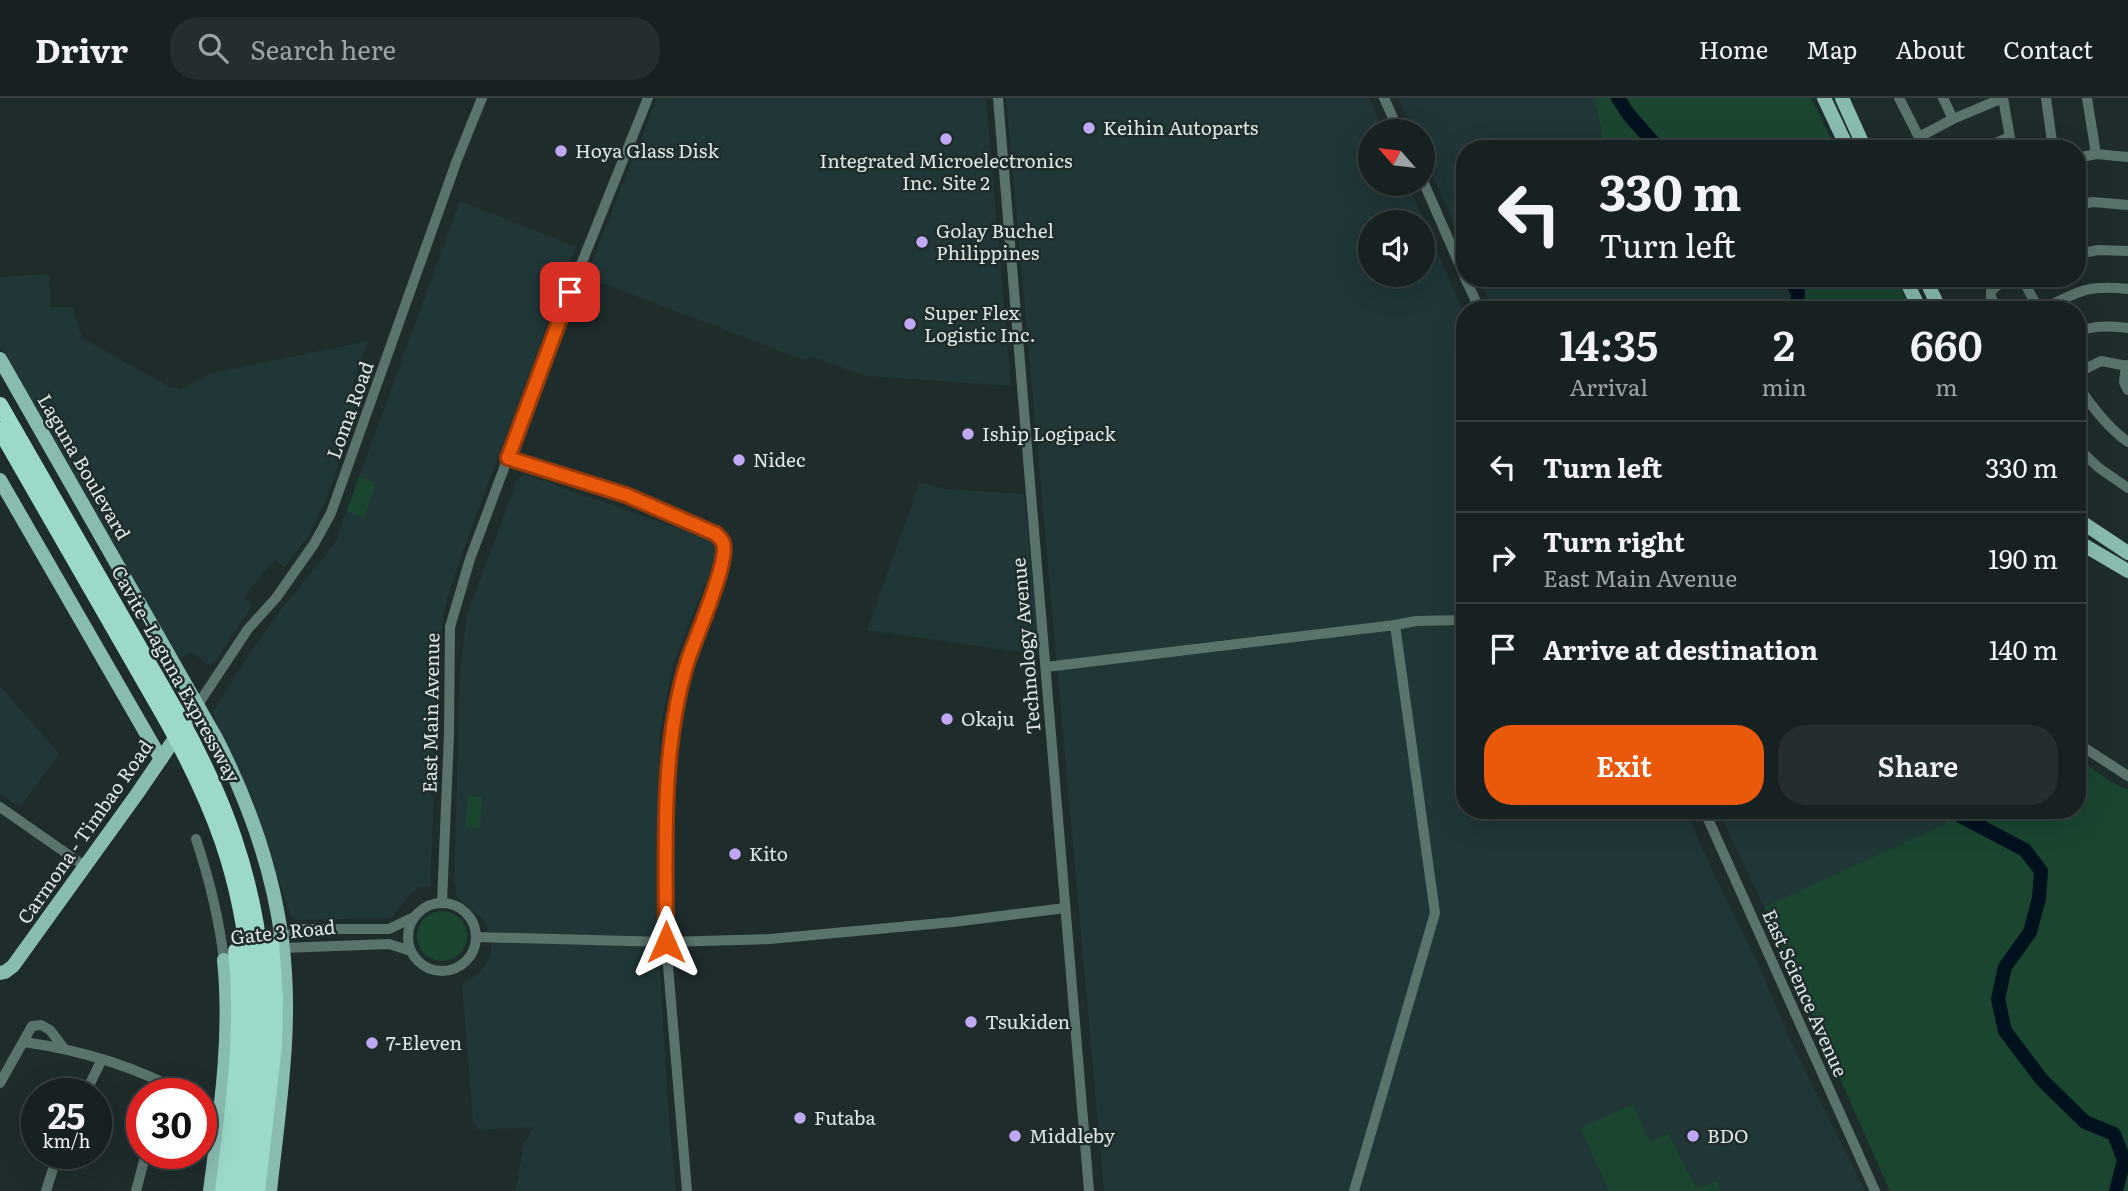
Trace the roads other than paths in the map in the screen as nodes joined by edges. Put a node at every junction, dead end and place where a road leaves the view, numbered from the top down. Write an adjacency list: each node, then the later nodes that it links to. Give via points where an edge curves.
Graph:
1 (482, 98): 54 (street, Loma Road, via 331,513 314,544 248,629)
2 (648, 98): 44 (street, East Main Avenue)
3 (998, 98): 53 (street, Technology Avenue)
4 (1384, 98): 12 (street)
5 (1824, 98): 16 (main road)
6 (1842, 98): 17 (main road)
7 (1899, 98): 14 (street)
8 (1943, 98): 13 (street)
9 (2003, 98): 13 (street); 15 (street)
10 (2046, 98): 21 (street)
11 (2087, 98): 22 (street)
12 (1394, 119)
13 (1953, 119): 14 (street)
14 (1919, 137): 18 (street)
15 (2009, 137): 19 (street); 20 (street)
16 (1844, 140)
17 (1861, 140)
18 (1920, 140)
19 (2002, 140)
20 (2010, 140)
21 (2052, 140)
22 (2096, 154): 23 (street); 24 (street)
23 (2086, 156)
24 (2128, 157)
25 (1430, 196): 30 (street)
26 (2086, 203): 27 (street)
27 (2128, 205)
28 (2128, 251): 29 (street)
29 (2086, 252)
30 (1456, 256)
31 (2128, 289): 32 (street, via 2098,287)
32 (2059, 301)
33 (2086, 328): 34 (street)
34 (2128, 328)
35 (0, 359): 54 (main road, Laguna Boulevard)
36 (2127, 366): 37 (street, via 2101,361); 38 (street, via 2124,382)
37 (2086, 368)
38 (2128, 390)
39 (2086, 398): 42 (street)
40 (0, 405): 55 (highway, Cavite–Laguna Expressway)
41 (0, 430): 55 (highway, Cavite–Laguna Expressway)
42 (2128, 442)
43 (2086, 456): 46 (street)
44 (508, 458): 63 (street, East Main Avenue, via 450,627); 67 (street, via 626,495 716,534 723,543 720,574 679,689 671,736)
45 (0, 480): 57 (main road)
46 (2128, 488)
47 (2086, 527): 49 (main road)
48 (2086, 546): 50 (main road)
49 (2128, 553)
50 (2128, 571)
51 (1456, 620): 52 (street)
52 (1395, 625): 53 (street); 93 (street, via 1435,913)
53 (1046, 667): 64 (street, Technology Avenue)
54 (197, 706): 57 (main road, Carmona - Timbao Road); 68 (main road, Laguna Boulevard, via 250,817 268,871)
55 (172, 716): 72 (highway, Cavite–Laguna Expressway, bridge, via 229,859)
56 (2086, 749): 58 (street)
57 (161, 759): 62 (main road, Carmona - Timbao Road)
58 (2128, 775)
59 (0, 807): 62 (street)
60 (1708, 819): 94 (street, East Science Avenue)
61 (196, 839): 70 (street)
62 (86, 867): 71 (main road, Carmona - Timbao Road, via 13,967)
63 (442, 903): 65 (street, via 426,907); 66 (street, via 467,914)
64 (1065, 908): 67 (street, via 770,939); 92 (street, Technology Avenue)
65 (414, 917): 68 (street, Gate 3 Road, via 388,929 301,929); 69 (street, via 408,941)
66 (476, 937): 67 (street); 69 (street, via 467,959 452,969 426,967)
67 (666, 942): 91 (street)
68 (277, 945): 69 (street, Gate 3 Road, via 389,944); 70 (main road, Gate 3 Road); 89 (highway, via 274,1046); 90 (main road, Laguna Boulevard, via 285,997 284,1054)
69 (411, 951)
70 (232, 957): 80 (main road); 86 (highway, via 239,1004 238,1041)
71 (0, 973)
72 (256, 974): 87 (highway, Cavite–Laguna Expressway); 88 (highway, Cavite–Laguna Expressway, via 264,1017)
73 (24, 1042): 74 (street); 74 (street, via 32,1026 41,1024); 78 (street)
74 (63, 1047): 75 (street)
75 (102, 1059): 76 (street); 77 (street)
76 (93, 1078)
77 (154, 1078)
78 (0, 1083)
79 (217, 1107): 80 (street)
80 (220, 1108): 85 (main road)
81 (53, 1169): 83 (street)
82 (142, 1169): 84 (street)
83 (46, 1191)
84 (136, 1191)
85 (211, 1191)
86 (223, 1191)
87 (234, 1191)
88 (245, 1191)
89 (257, 1191)
90 (270, 1191)
91 (687, 1191)
92 (1089, 1191)
93 (1354, 1191)
94 (1875, 1191)

